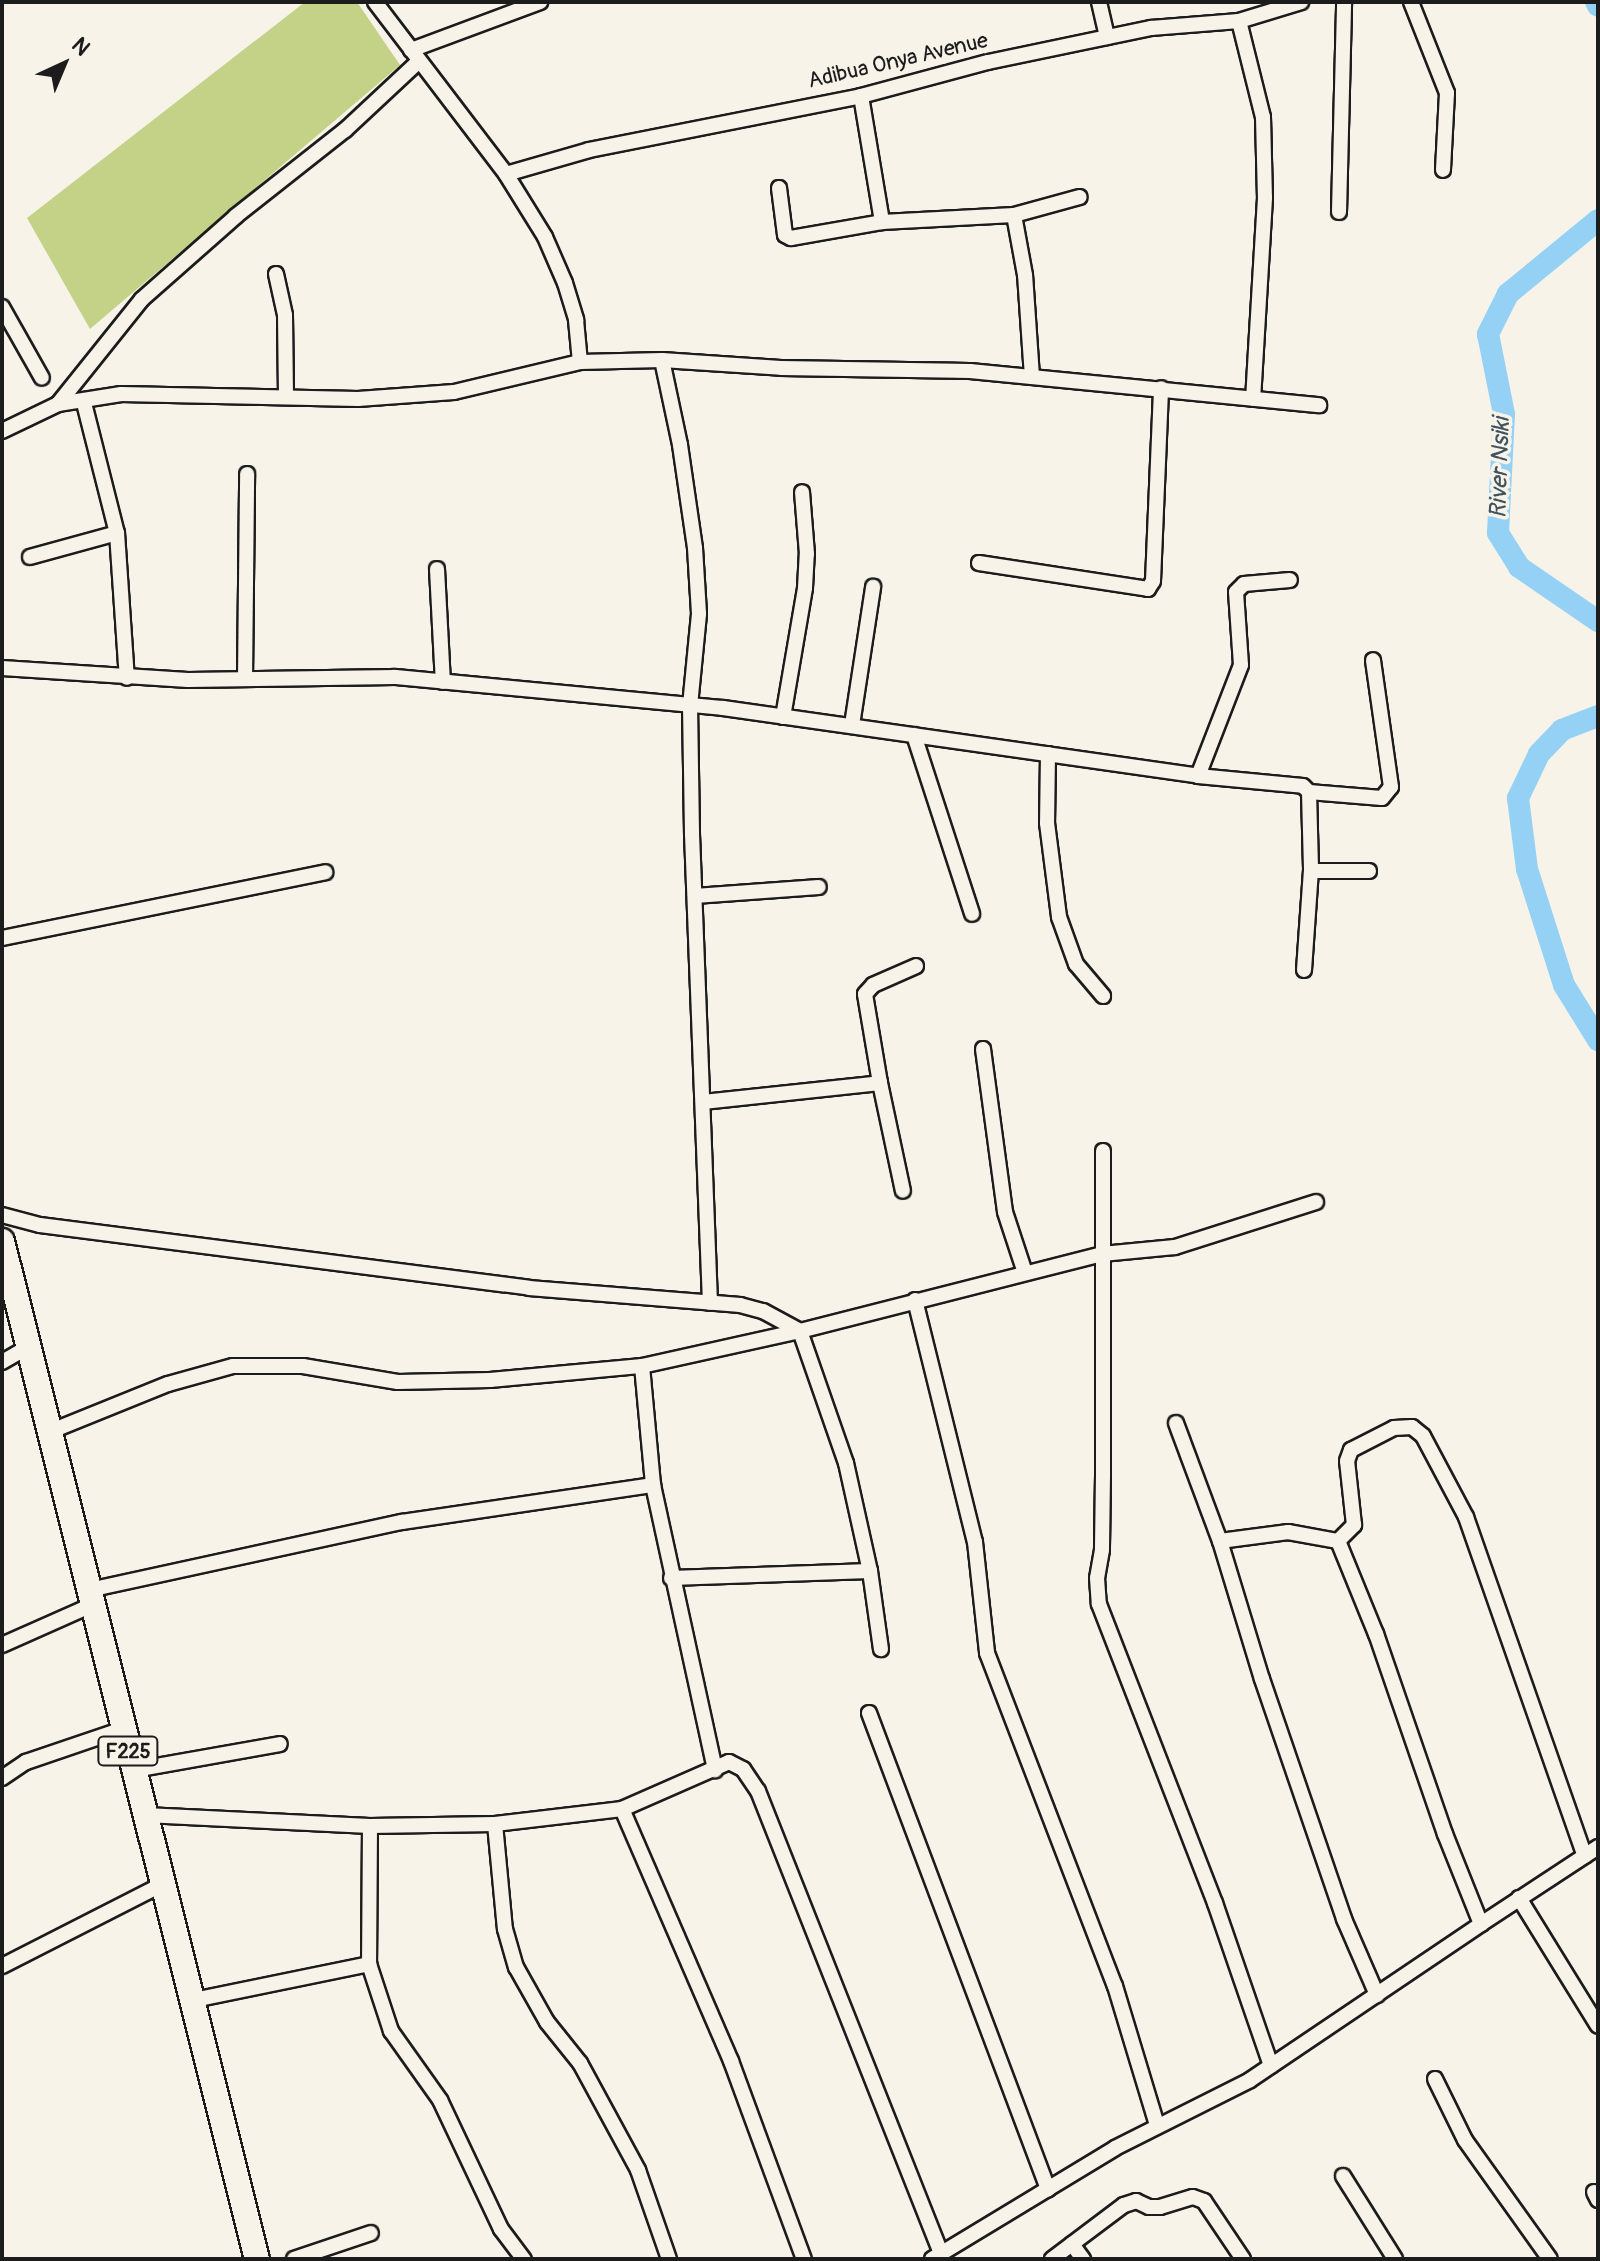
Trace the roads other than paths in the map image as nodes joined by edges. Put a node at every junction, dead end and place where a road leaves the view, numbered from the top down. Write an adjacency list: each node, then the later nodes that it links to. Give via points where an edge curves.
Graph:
1 (375, 2): 9 (street)
2 (540, 2): 9 (street)
3 (1099, 2): 8 (street)
4 (1301, 2): 7 (street, Adibua Onya Avenue)
5 (1344, 2): 15 (street)
6 (1411, 2): 11 (street, via 1447,93)
7 (1239, 21): 8 (street, Adibua Onya Avenue); 26 (street, via 1263,117 1265,198)
8 (1107, 37): 10 (street, Adibua Onya Avenue)
9 (415, 56): 12 (street); 28 (street, via 345,130 142,299)
10 (861, 96): 12 (street, Adibua Onya Avenue, via 589,150); 17 (street)
11 (1443, 170)
12 (506, 174): 21 (street, via 545,237 565,283)
13 (779, 188): 17 (street, via 785,235 791,238)
14 (1080, 197): 16 (street)
15 (1339, 212)
16 (1014, 215): 17 (street); 22 (street, via 1025,275)
17 (882, 222)
18 (276, 274): 25 (street, via 285,315)
19 (2, 307): 23 (street)
20 (662, 360): 21 (street); 22 (street); 44 (street, via 695,548 699,614)
21 (580, 362): 25 (street, via 454,392 358,399)
22 (1032, 377): 24 (street)
23 (42, 378)
24 (1161, 388): 26 (street); 35 (street, via 1153,581 1148,589)
25 (286, 397): 27 (street, via 170,392 121,394)
26 (1253, 399): 29 (street)
27 (84, 403): 28 (street); 33 (street)
28 (58, 404): 30 (street)
29 (1319, 405)
30 (2, 431)
31 (247, 474): 42 (street)
32 (802, 492): 45 (street, via 805,588)
33 (117, 533): 34 (street); 41 (street)
34 (30, 557)
35 (979, 563)
36 (437, 569): 43 (street)
37 (1290, 580): 49 (street, via 1244,584 1236,592 1241,665)
38 (873, 587): 46 (street)
39 (1373, 660): 50 (street, via 1391,787 1382,798)
40 (2, 668): 41 (street)
41 (127, 678): 42 (street)
42 (245, 679): 43 (street, via 395,677)
43 (443, 682): 44 (street)
44 (690, 705): 45 (street); 55 (street)
45 (783, 717): 46 (street)
46 (852, 725): 47 (street)
47 (914, 735): 48 (street); 56 (street)
48 (1048, 754): 49 (street); 60 (street, via 1047,823 1059,917 1076,964)
49 (1198, 776): 50 (street, via 1303,786)
50 (1309, 792): 51 (street)
51 (1311, 871): 52 (street); 59 (street)
52 (1369, 871)
53 (325, 872): 57 (street)
54 (819, 887): 55 (street)
55 (695, 896): 63 (street)
56 (972, 914)
57 (2, 938)
58 (916, 966): 62 (street, via 873,985 865,994)
59 (1304, 970)
60 (1103, 996)
61 (983, 1049): 70 (street, via 1005,1212)
62 (880, 1083): 63 (street); 65 (street)
63 (703, 1102): 72 (street)
64 (1103, 1151): 69 (street)
65 (903, 1191)
66 (1316, 1202): 69 (street, via 1175,1247)
67 (2, 1215): 72 (street, via 40,1225 529,1288)
68 (2, 1241): 74 (main road, F225)
69 (1102, 1254): 70 (street); 106 (street, via 1099,1604 1215,1903)
70 (1025, 1273): 71 (street)
71 (915, 1300): 73 (street); 108 (street, via 975,1542 987,1653 1115,1986)
72 (710, 1303): 73 (street, via 763,1311)
73 (800, 1331): 76 (street); 82 (street, via 846,1463)
74 (28, 1347): 75 (street); 78 (main road, F225)
75 (2, 1362)
76 (642, 1366): 78 (street, via 490,1380 398,1382 303,1366 233,1366 168,1384); 79 (street)
77 (1176, 1423): 80 (street)
78 (49, 1432): 84 (main road, F225)
79 (653, 1485): 83 (street); 84 (street, via 402,1522)
80 (1220, 1541): 81 (street, via 1288,1532); 103 (street, via 1319,1847)
81 (1338, 1541): 97 (street, via 1354,1525 1347,1461 1351,1450 1394,1428 1412,1427 1431,1450 1466,1517); 100 (street)
82 (870, 1571): 83 (street); 86 (street)
83 (671, 1578): 91 (street)
84 (91, 1597): 85 (street); 88 (main road, F225)
85 (2, 1645)
86 (881, 1649)
87 (869, 1713): 110 (street)
88 (123, 1729): 90 (main road, F225); 92 (street, via 26,1762)
89 (280, 1744): 90 (street)
90 (134, 1770): 94 (main road, F225)
91 (715, 1770): 93 (street); 113 (street, via 729,1762 743,1769 758,1791)
92 (2, 1778)
93 (622, 1809): 95 (street); 118 (street, via 731,2061)
94 (145, 1815): 96 (street); 98 (main road, F225)
95 (495, 1824): 96 (street); 117 (street, via 505,1929 516,1967 547,2022 580,2063 638,2170)
96 (370, 1826): 101 (street)
97 (1592, 1852): 99 (street)
98 (165, 1883): 102 (street); 104 (main road, F225)
99 (1519, 1898): 100 (street); 105 (street)
100 (1481, 1924): 103 (street)
101 (369, 1964): 104 (street); 116 (street, via 391,2031 440,2100 501,2229)
102 (2, 1966)
103 (1377, 1995): 106 (street)
104 (194, 2000): 114 (main road, F225)
105 (1598, 2026)
106 (1271, 2066): 108 (street)
107 (1435, 2079): 123 (street, via 1465,2140)
108 (1157, 2125): 110 (street)
109 (1343, 2176): 122 (street)
110 (1048, 2189): 113 (street)
111 (371, 2233): 115 (street)
112 (1072, 2244): 119 (street); 120 (street); 121 (street, via 1124,2205 1136,2201 1160,2207 1193,2197 1204,2201)
113 (936, 2256)
114 (257, 2259)
115 (294, 2259)
116 (524, 2259)
117 (669, 2259)
118 (804, 2259)
119 (1052, 2259)
120 (1083, 2259)
121 (1243, 2259)
122 (1395, 2259)
123 (1550, 2259)

